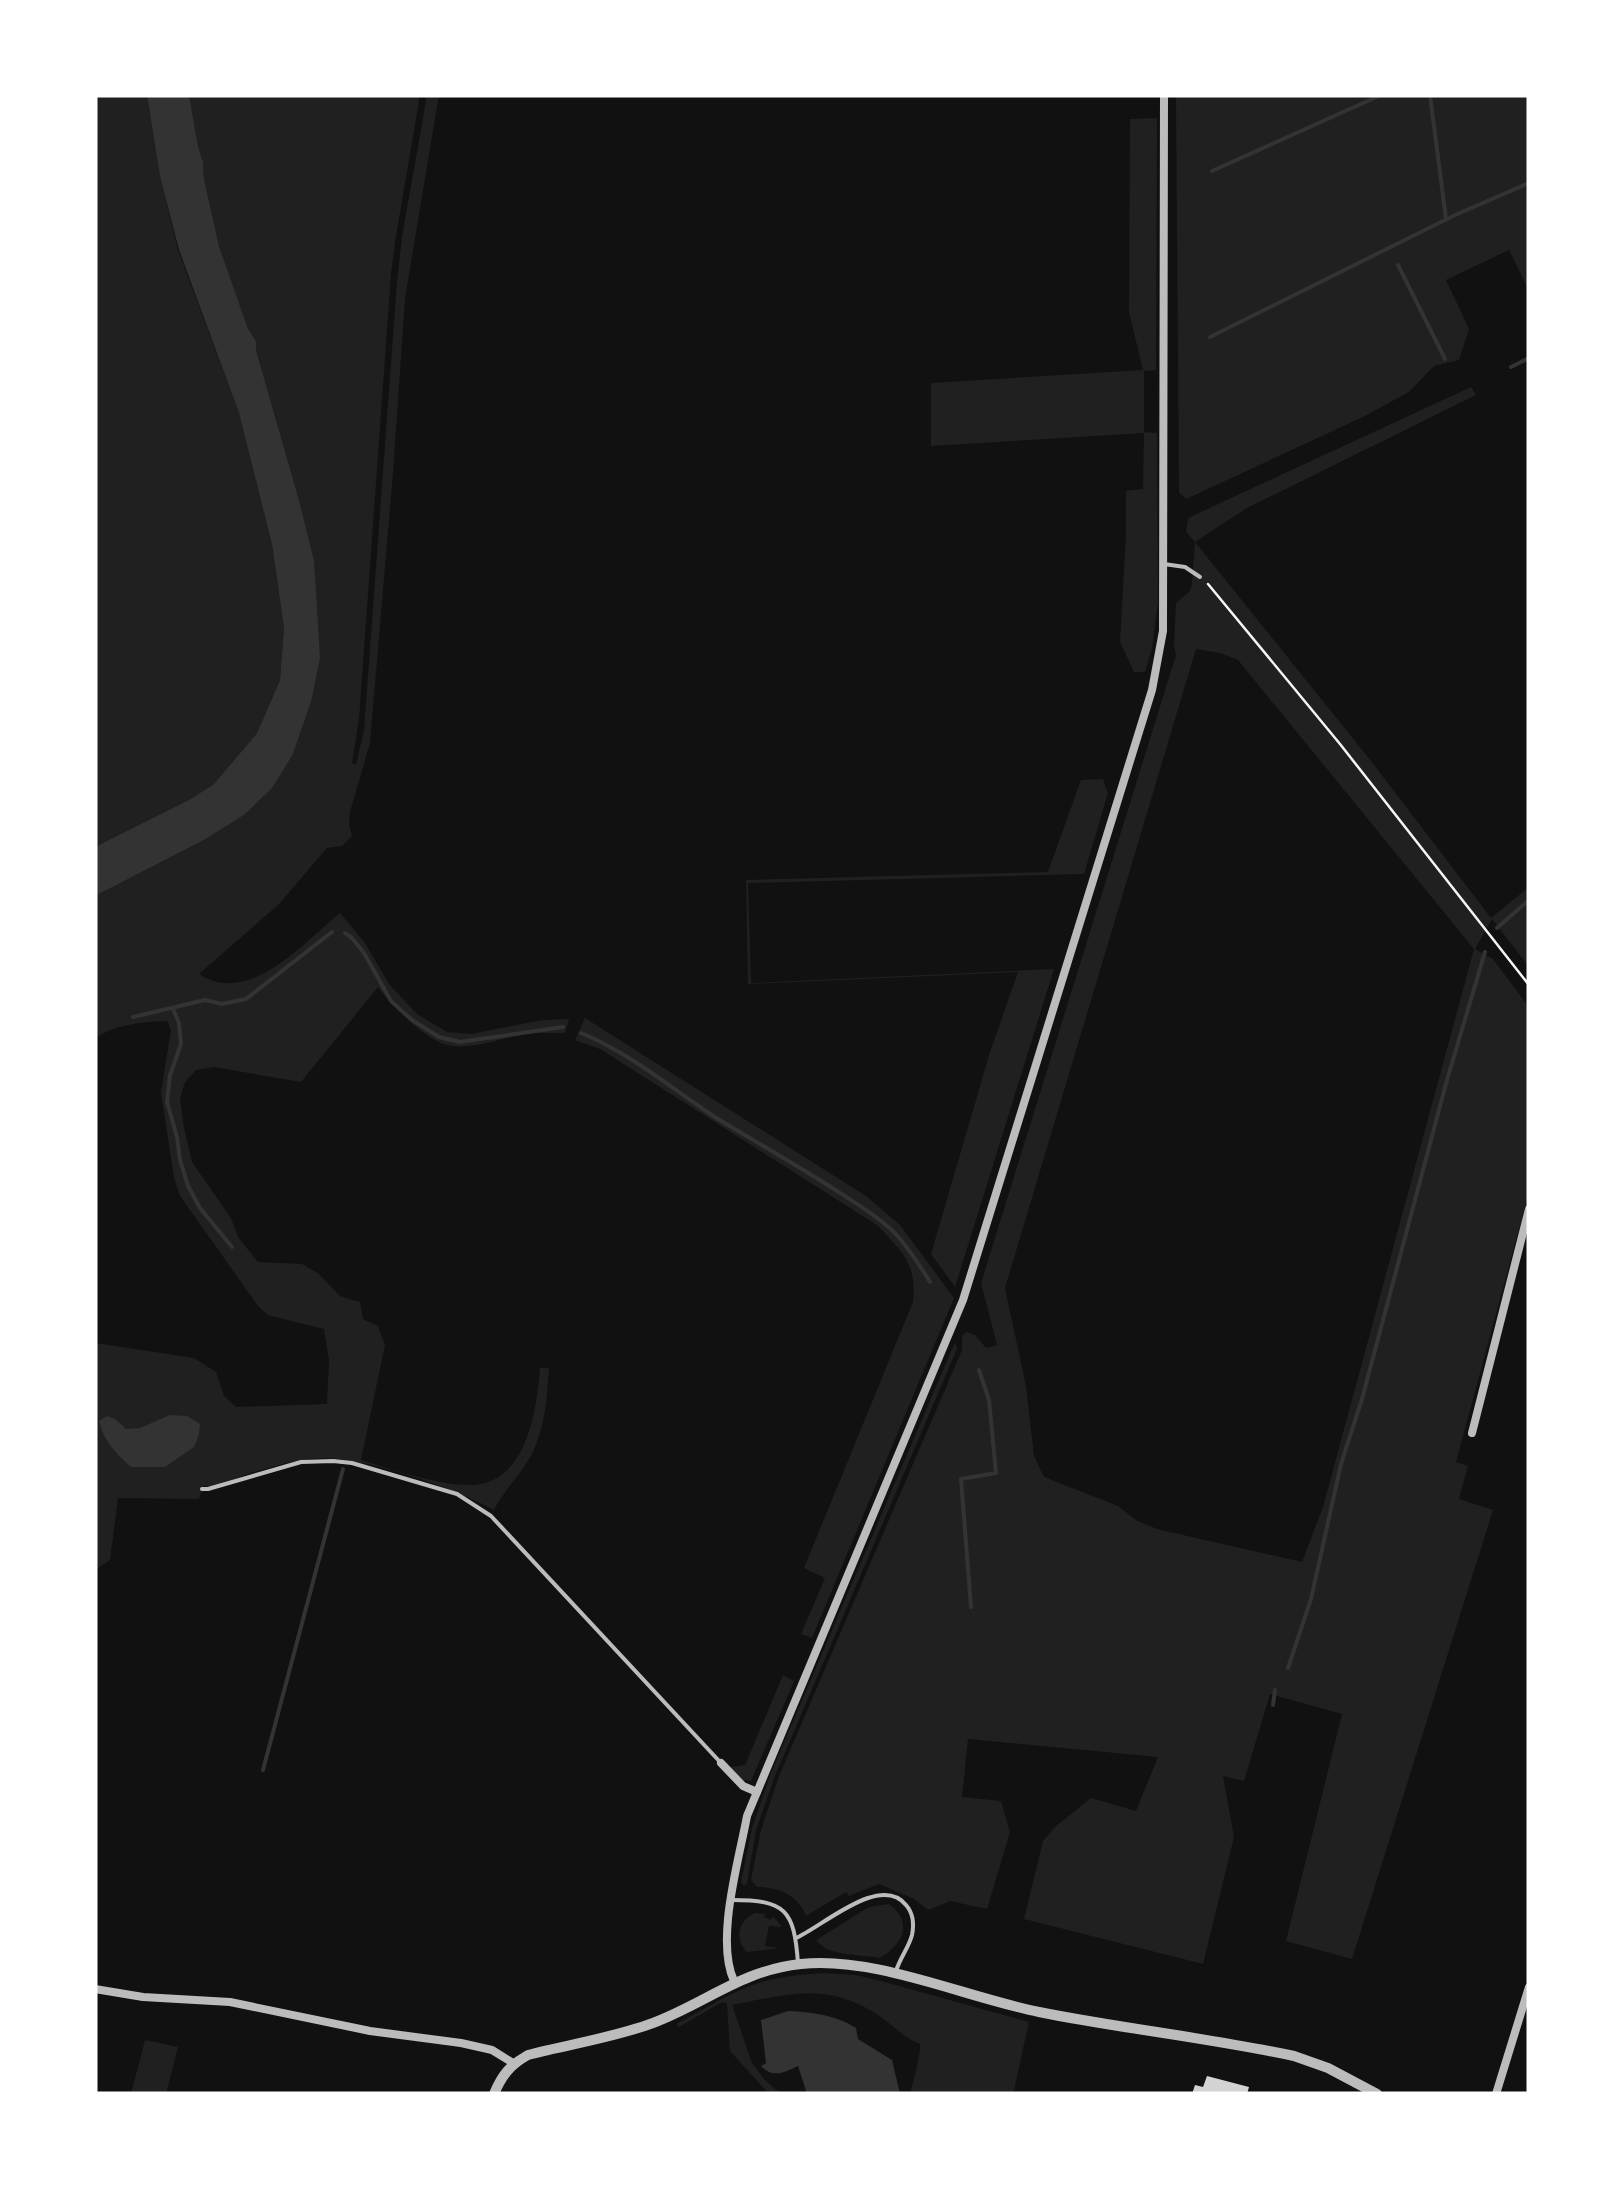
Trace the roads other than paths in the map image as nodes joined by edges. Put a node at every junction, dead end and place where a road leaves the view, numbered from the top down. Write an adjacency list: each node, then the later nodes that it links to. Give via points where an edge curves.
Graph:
1 (1164, 95): 2 (street)
2 (1164, 564): 3 (lane); 8 (street, via 1163,631 1152,690 963,1300)
3 (1200, 577)
4 (1529, 1209): 5 (street)
5 (1472, 1434)
6 (202, 1489): 7 (lane, via 301,1462 334,1461 457,1494 492,1516)
7 (721, 1763): 8 (street)
8 (757, 1792): 9 (street)
9 (732, 1900): 10 (lane, via 784,1910); 13 (street, via 726,1954)
10 (796, 1938): 11 (lane); 12 (lane, via 874,1895 894,1896 912,1919)
11 (798, 1964): 12 (street, via 855,1964); 13 (street)
12 (895, 1974): 18 (street, via 1038,2012 1294,2056)
13 (734, 1982): 16 (street, via 651,2024)
14 (1529, 1987): 19 (street)
15 (95, 1989): 16 (street, via 230,2002 462,2043)
16 (513, 2063): 17 (street)
17 (494, 2094)
18 (1377, 2094)
19 (1496, 2094)

